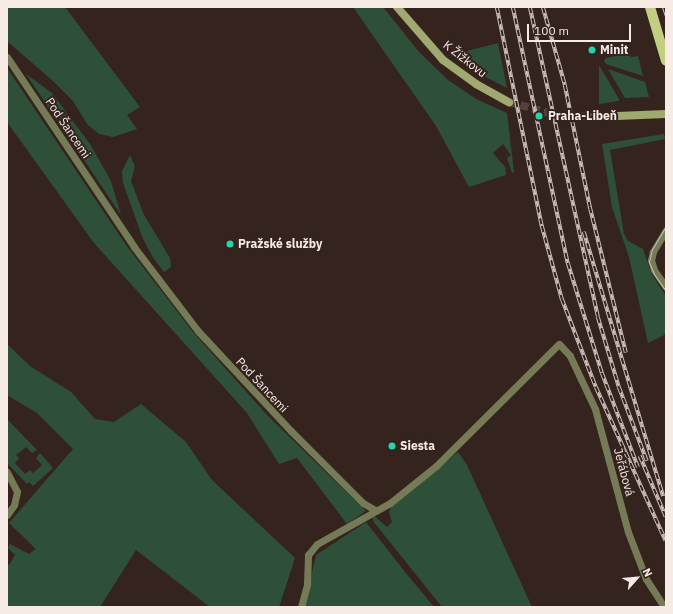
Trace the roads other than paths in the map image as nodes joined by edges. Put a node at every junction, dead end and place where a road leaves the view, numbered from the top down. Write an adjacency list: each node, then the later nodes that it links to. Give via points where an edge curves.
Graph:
1 (397, 7): 5 (main road, K Žižkovu, via 443,60 476,84)
2 (650, 7): 4 (main road)
3 (7, 57): 11 (street, Pod Šancemi, via 134,247 198,331 291,432 363,503)
4 (666, 61)
5 (509, 102)
6 (666, 114): 7 (main road)
7 (593, 117)
8 (666, 230): 9 (street, via 651,260 654,270)
9 (666, 287)
10 (7, 472): 12 (street, via 17,492 14,504)
11 (375, 510): 13 (street, via 317,544 308,555 307,584); 14 (street, Jeřábová, via 390,503 436,466 559,344 570,356 596,409 628,532 646,579)
12 (7, 515)
13 (301, 607)
14 (664, 607)

